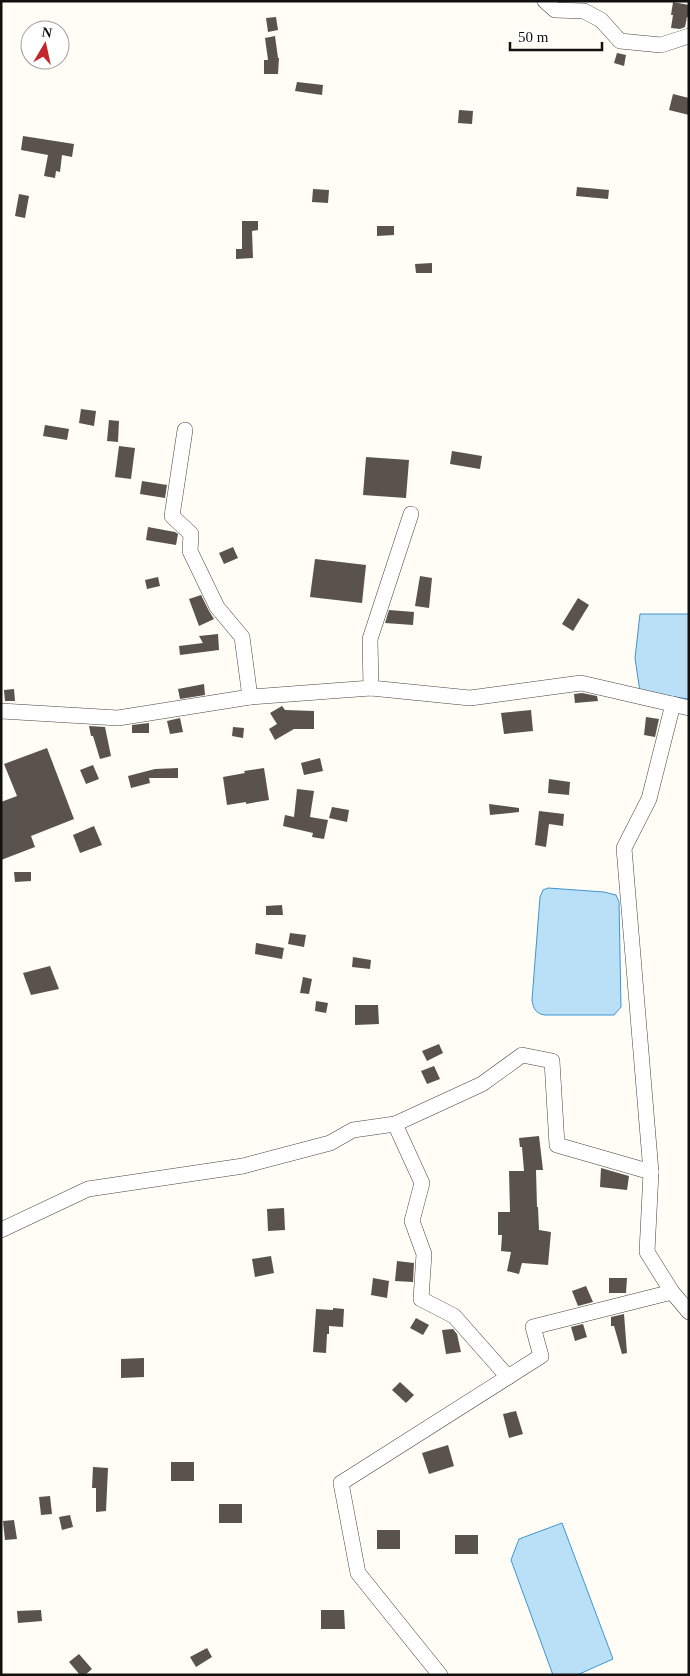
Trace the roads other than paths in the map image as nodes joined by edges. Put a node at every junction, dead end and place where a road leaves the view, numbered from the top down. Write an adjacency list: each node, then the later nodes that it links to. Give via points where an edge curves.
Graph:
1 (545, 1): 2 (street, via 556,10 584,11 601,20 620,41 661,45)
2 (689, 36)
3 (185, 430): 6 (street, via 172,516 191,534 190,551 217,607 242,637)
4 (411, 514): 5 (street, via 370,639)
5 (371, 688): 6 (street); 7 (street, via 470,698 581,683)
6 (250, 698): 9 (street, via 118,718)
7 (673, 704): 8 (street); 11 (street, via 649,799 624,848)
8 (689, 708)
9 (1, 711)
10 (395, 1124): 11 (street, via 482,1084 522,1055 529,1056 552,1061 557,1145); 12 (street, via 354,1130 330,1144 244,1166 88,1190); 15 (street, via 422,1183 412,1221 424,1254 421,1299 454,1316)
11 (651, 1172): 13 (street, via 647,1252)
12 (1, 1230)
13 (672, 1292): 14 (street); 15 (street, via 533,1327 541,1356)
14 (689, 1312)
15 (508, 1377): 16 (street, via 341,1483 358,1573)
16 (440, 1675)

